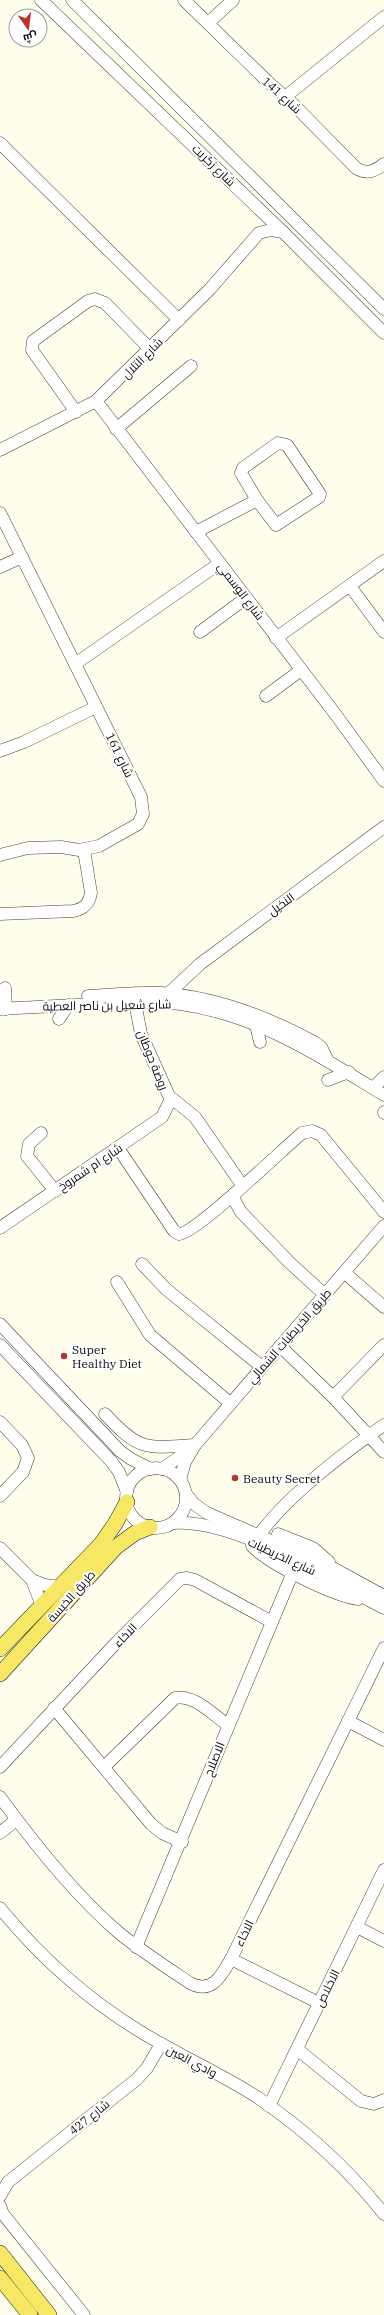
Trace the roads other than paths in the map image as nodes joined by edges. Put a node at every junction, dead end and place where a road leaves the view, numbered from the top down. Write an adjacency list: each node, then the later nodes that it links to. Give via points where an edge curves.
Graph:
1 (40, 0): 10 (street, شارع زكريت)
2 (72, 0): 13 (street, شارع زكريت)
3 (184, 0): 6 (street, شارع 141)
4 (233, 0): 6 (street)
5 (384, 17): 7 (street)
6 (208, 23): 7 (street, شارع 141)
7 (285, 97): 9 (street, شارع 141, via 356,168 369,172)
8 (0, 143): 14 (street)
9 (384, 164)
10 (259, 210): 11 (street, شارع زكريت); 12 (street)
11 (283, 232): 12 (street, via 271,230); 15 (street, شارع زكريت)
12 (259, 233): 14 (street, شارع التلال)
13 (384, 310)
14 (179, 320): 16 (street, شارع التلال)
15 (384, 333)
16 (150, 349): 18 (street, شارع التلال); 19 (street, via 105,303 95,299 88,301 33,341 32,350)
17 (191, 366): 20 (street)
18 (96, 401): 19 (street, شارع التلال); 20 (street, شارع الوسمي)
19 (76, 412): 21 (street, شارع التلال)
20 (116, 429): 24 (street, شارع الوسمي)
21 (0, 450)
22 (257, 500): 22 (street, via 272,523 278,525 319,497 320,492 287,445 278,443 242,469 242,476); 24 (street)
23 (0, 513): 25 (street, شارع 161)
24 (196, 532): 27 (street, شارع الوسمي)
25 (22, 557): 28 (street); 34 (street, شارع 161)
26 (384, 561): 29 (street)
27 (220, 563): 30 (street, شارع الوسمي); 34 (street)
28 (0, 567)
29 (350, 586): 32 (street); 33 (street)
30 (246, 598): 31 (street); 33 (street, شارع الوسمي)
31 (200, 632)
32 (384, 632)
33 (276, 638): 35 (street, شارع الوسمي)
34 (75, 664): 37 (street, شارع 161)
35 (301, 670): 36 (street); 39 (street, شارع الوسمي)
36 (266, 696)
37 (96, 707): 38 (street, via 24,742); 41 (street, شارع 161, via 141,797 144,808 141,819 134,828 99,846)
38 (1, 749)
39 (384, 781)
40 (384, 827): 44 (street, النخيل, via 200,964)
41 (84, 850): 42 (street, شارع 161, via 61,847 28,848); 43 (street, via 91,893 83,908 73,911)
42 (0, 855)
43 (0, 914)
44 (181, 983): 46 (street, النخيل); 47 (street)
45 (5, 988): 50 (street)
46 (168, 994): 47 (street); 49 (street, via 134,993 71,997 64,1000)
47 (184, 1000): 48 (street, شارع شعيل بن ناصر العطية); 52 (street, شارع شعيل بن ناصر العطية); 54 (street, via 234,1007 289,1029 318,1044)
48 (135, 1002): 49 (street, شارع شعيل بن ناصر العطية); 60 (street, روضة حوطان, via 142,1034)
49 (64, 1005): 50 (street, شارع شعيل بن ناصر العطية); 51 (street)
50 (3, 1009)
51 (59, 1019)
52 (256, 1025): 53 (street); 54 (street, شارع شعيل بن ناصر العطية)
53 (260, 1042)
54 (327, 1060): 55 (street, شارع شعيل بن ناصر العطية)
55 (349, 1072): 57 (street); 58 (street, شارع شعيل بن ناصر العطية)
56 (384, 1077): 58 (street)
57 (328, 1080)
58 (373, 1088): 59 (street, شارع شعيل بن ناصر العطية)
59 (384, 1095)
60 (171, 1099): 62 (street, شارع ام شمروخ, via 162,1117); 63 (street, روضة حوطان, via 195,1117)
61 (42, 1133): 64 (street, via 29,1144 27,1156)
62 (118, 1148): 64 (street, شارع ام شمروخ); 65 (street, via 176,1233 186,1232)
63 (242, 1185): 65 (street); 66 (street, via 302,1133 312,1131 321,1135)
64 (55, 1191): 68 (street, شارع ام شمروخ)
65 (232, 1196): 72 (street, via 242,1212 290,1263)
66 (384, 1212)
67 (384, 1226): 70 (street, طريق الخريطيات الشمالي)
68 (0, 1228)
69 (142, 1264): 80 (street, via 166,1289)
70 (345, 1273): 72 (street, طريق الخريطيات الشمالي); 73 (street)
71 (117, 1282): 84 (street, via 150,1335)
72 (325, 1295): 77 (street, طريق الخريطيات الشمالي)
73 (384, 1307)
74 (0, 1324): 78 (street)
75 (0, 1345): 79 (street)
76 (384, 1345): 83 (street)
77 (280, 1346): 80 (street, طريق الخريطيات الشمالي); 83 (street)
78 (26, 1351): 79 (street, via 21,1360); 81 (street)
79 (15, 1361): 82 (street)
80 (262, 1367): 84 (street, طريق الخريطيات الشمالي)
81 (46, 1372): 82 (street, via 39,1373); 89 (street)
82 (36, 1382): 97 (street, via 111,1460 119,1472)
83 (332, 1397): 90 (street)
84 (230, 1403): 91 (street, طريق الخريطيات الشمالي)
85 (105, 1414): 87 (street)
86 (0, 1422): 96 (street, via 22,1445 28,1458 23,1472)
87 (114, 1423): 89 (street); 91 (street, via 143,1446)
88 (384, 1425): 90 (street)
89 (104, 1433): 93 (street, via 126,1456)
90 (368, 1436): 92 (street); 100 (street, via 278,1512)
91 (195, 1445): 93 (street, طريق الخريطيات الشمالي); 94 (street, طريق الخريطيات الشمالي, via 185,1462)
92 (384, 1452)
93 (156, 1469): 94 (street, via 172,1473); 97 (street, via 136,1477)
94 (180, 1480): 95 (street)
95 (186, 1494): 98 (street, via 182,1513); 100 (street, شارع الخريطيات, via 199,1508 212,1515)
96 (0, 1496)
97 (127, 1497): 99 (street, via 132,1516 140,1524); 105 (main road, طريق الخيسة, via 116,1524 101,1544)
98 (173, 1523): 99 (street, via 162,1528); 101 (street, شارع الخريطيات, via 211,1526)
99 (150, 1527): 113 (main road, طريق الخيسة, via 135,1533 116,1547)
100 (262, 1531): 106 (street, شارع الخريطيات)
101 (248, 1540): 103 (street, via 260,1553); 107 (street, شارع الخريطيات, via 303,1565)
102 (0, 1548): 104 (street)
103 (293, 1572): 107 (street, via 340,1595); 110 (street, الاصلاح)
104 (32, 1580): 105 (street); 108 (street)
105 (60, 1587): 108 (main road, طريق الخيسة)
106 (384, 1596)
107 (367, 1600): 109 (street, شارع الخريطيات)
108 (42, 1606): 112 (main road, طريق الخيسة)
109 (384, 1608)
110 (272, 1622): 114 (street, الاخاء, via 195,1580 180,1579); 116 (street, الاصلاح)
111 (384, 1648): 115 (street, الاخاء)
112 (0, 1649)
113 (0, 1674)
114 (54, 1708): 118 (street, الاخاء); 119 (street)
115 (348, 1721): 117 (street); 129 (street, الاخاء)
116 (228, 1725): 119 (street, via 193,1700 181,1696 175,1698); 123 (street, الاصلاح)
117 (384, 1740)
118 (0, 1767)
119 (104, 1767): 123 (street, via 151,1824 162,1833)
120 (0, 1797): 121 (street, الاخاء)
121 (16, 1820): 122 (street); 128 (street, الاخاء, via 86,1902)
122 (0, 1833)
123 (182, 1842): 128 (street, الاصلاح)
124 (384, 1870): 126 (street, الاخلاص)
125 (0, 1908): 131 (street, وادي العين, via 47,1959 81,1990)
126 (357, 1927): 127 (street); 130 (street, الاخلاص)
127 (384, 1941)
128 (136, 1947): 129 (street, الاخاء, via 199,1987 217,1982)
129 (231, 1959): 130 (street, الاخاء)
130 (319, 2003): 132 (street, الاخلاص)
131 (161, 2044): 134 (street, وادي العين, via 230,2081); 135 (street, شارع 427, via 148,2068 137,2079 8,2182)
132 (297, 2049): 133 (street, via 361,2101 374,2104); 134 (street, الاخلاص)
133 (384, 2100)
134 (269, 2106): 136 (street, وادي العين)
135 (0, 2196)
136 (379, 2199): 138 (street, وادي العين)
137 (0, 2206): 143 (street, via 3,2214)
138 (384, 2214)
139 (0, 2253): 142 (main road)
140 (0, 2278): 141 (main road)
141 (30, 2315)
142 (49, 2315)
143 (84, 2315)

